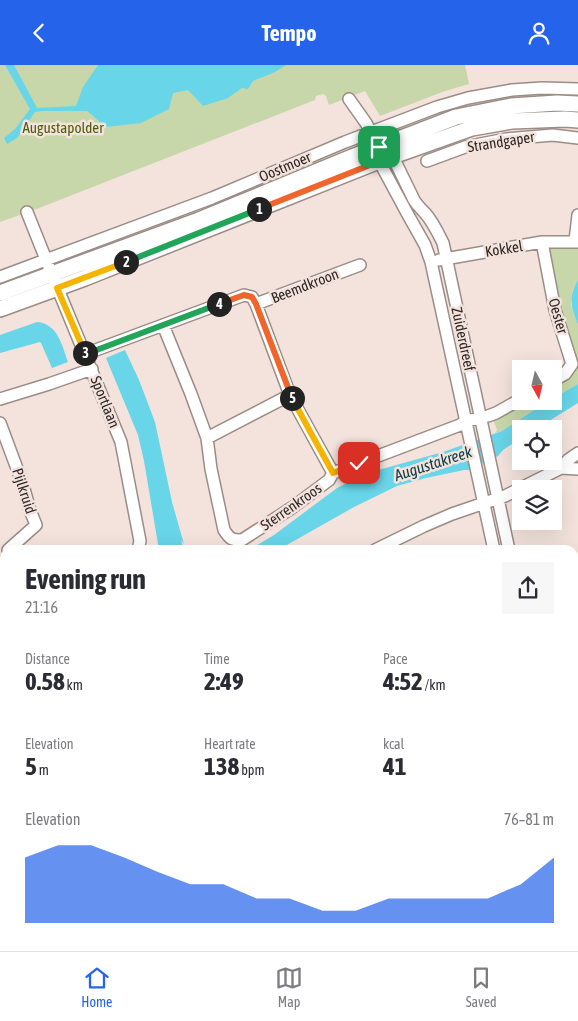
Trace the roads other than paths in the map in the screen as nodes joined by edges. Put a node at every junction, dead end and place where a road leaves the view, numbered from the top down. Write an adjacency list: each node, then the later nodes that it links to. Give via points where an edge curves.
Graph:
1 (578, 89): 5 (street, Oostmoer, via 512,90 468,98)
2 (349, 99): 5 (street, Zuiderdreef)
3 (578, 104): 7 (main road, via 511,106 456,117)
4 (578, 120): 7 (main road, via 512,121 472,128)
5 (371, 132): 7 (street, Zuiderdreef); 16 (street, Oostmoer, via 212,198)
6 (578, 138): 8 (street, Strandgaper, via 553,135 506,139 465,147)
7 (384, 155): 13 (street, Zuiderdreef, via 438,231); 14 (street, Zuiderdreef); 16 (main road, via 94,275)
8 (426, 161)
9 (27, 212): 16 (street, Sportlaan)
10 (578, 215): 11 (street)
11 (576, 241): 12 (street, Kokkel)
12 (542, 243): 13 (street, Kokkel); 24 (street, Oester, via 555,309 572,364)
13 (446, 259): 14 (street, Kokkel); 28 (street, Zuiderdreef)
14 (431, 262): 29 (street, Zuiderdreef)
15 (360, 265): 19 (street, Beemdkroon)
16 (52, 274): 17 (street, Oostmoer); 18 (main road); 20 (main road); 22 (street, Sportlaan)
17 (0, 277)
18 (0, 293)
19 (256, 304): 21 (street, Beemdkroon, via 252,297 244,295); 25 (street)
20 (0, 309)
21 (163, 325): 22 (street, Beemdkroon); 31 (street, Sterrenkroos)
22 (86, 354): 23 (street, Sportlaan)
23 (92, 369): 26 (street); 41 (street, Sportlaan, via 121,442)
24 (562, 376)
25 (290, 395): 31 (street); 37 (street)
26 (0, 399)
27 (512, 404): 28 (street)
28 (480, 418): 29 (street); 38 (street, Zuiderdreef)
29 (465, 421): 37 (street); 39 (street, Zuiderdreef)
30 (0, 423): 40 (street, Pijlkruid, via 36,525)
31 (207, 438): 37 (street, Sterrenkroos, via 224,530 229,538 235,540 242,540 293,507 329,480)
32 (578, 453): 33 (street)
33 (562, 467)
34 (562, 468): 35 (street)
35 (578, 469)
36 (557, 470): 38 (street)
37 (333, 473)
38 (498, 499): 39 (street); 44 (street, Zuiderdreef)
39 (484, 503): 42 (street, via 452,514); 43 (street, Zuiderdreef)
40 (14, 545)
41 (139, 545)
42 (393, 545)
43 (493, 545)
44 (508, 545)

